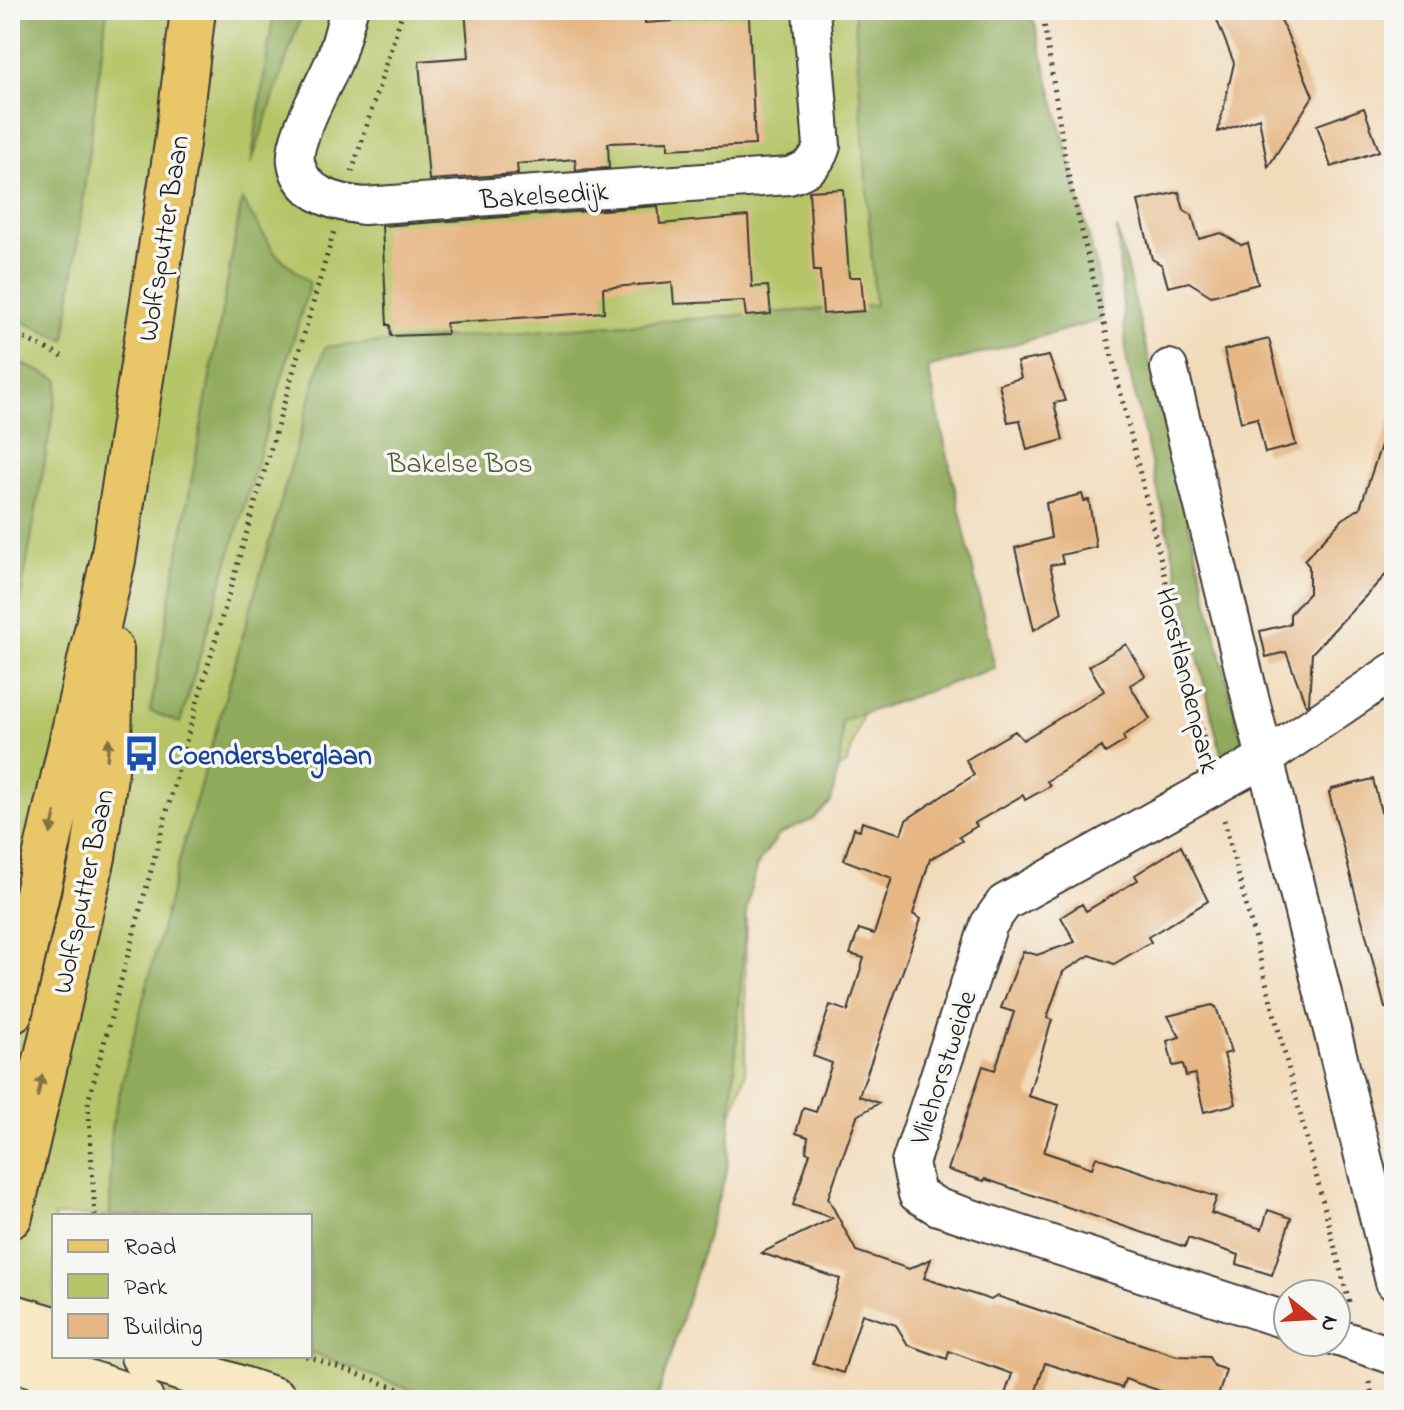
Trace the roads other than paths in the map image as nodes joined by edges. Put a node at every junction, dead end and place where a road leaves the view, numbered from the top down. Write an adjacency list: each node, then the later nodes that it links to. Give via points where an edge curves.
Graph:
1 (193, 10): 5 (main road, Wolfsputter Baan)
2 (349, 10): 3 (street, Bakelsedijk, via 295,161 305,182 322,197 364,206 806,171 822,146)
3 (811, 10)
4 (1169, 368): 7 (street, Horstlandenpark)
5 (113, 560): 8 (main road, Wolfsputter Baan, one-way to 8); 9 (main road, Wolfsputter Baan, one-way to 5, via 93,857 109,749)
6 (1394, 671): 7 (street, Horstlandenpark)
7 (1267, 757): 10 (street, Horstlandenpark); 12 (street, Vliehorstweide, via 1004,903 989,924 910,1163 917,1194 938,1207)
8 (10, 1012)
9 (10, 1216)
10 (1394, 1282)
11 (10, 1316): 13 (street)
12 (1272, 1316)
13 (52, 1328)
14 (1352, 1342): 15 (street)
15 (1394, 1356)
16 (10, 1357): 18 (street)
17 (149, 1358): 19 (street)
18 (141, 1400)
19 (275, 1400)

